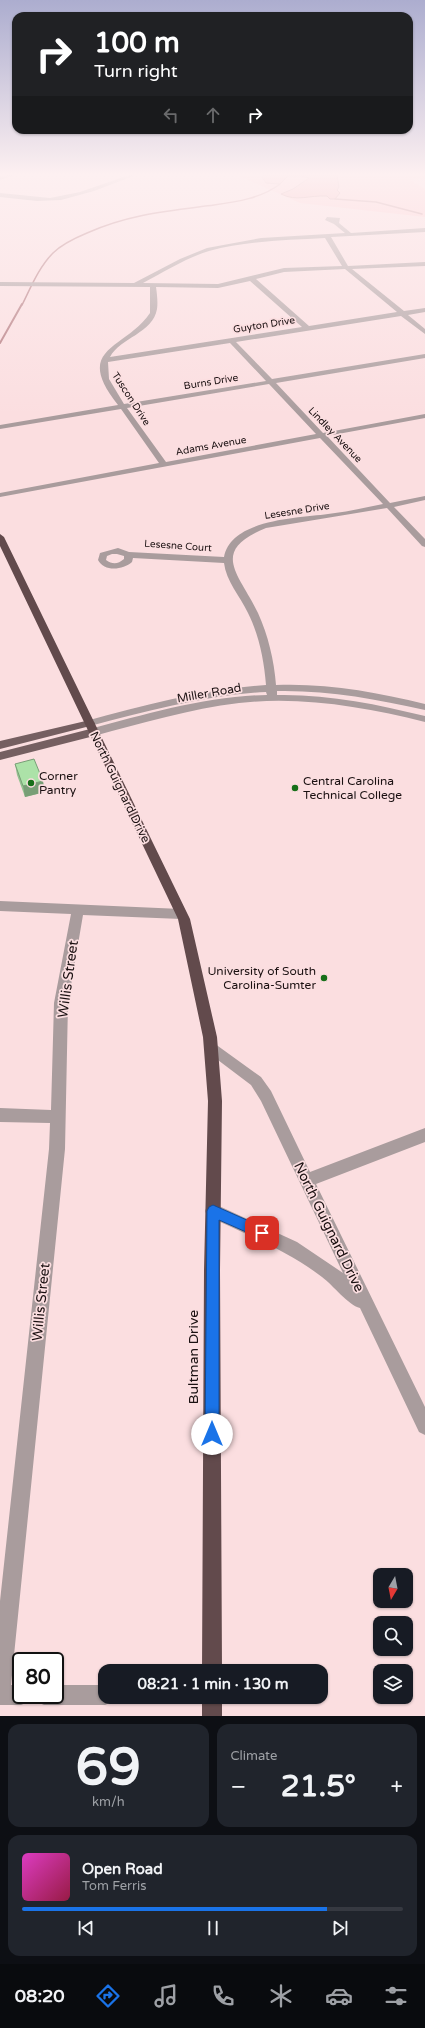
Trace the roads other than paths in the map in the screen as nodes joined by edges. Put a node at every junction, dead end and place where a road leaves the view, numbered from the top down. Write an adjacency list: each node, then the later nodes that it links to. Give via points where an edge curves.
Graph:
1 (196, 255): 7 (street)
2 (338, 255): 4 (street)
3 (425, 264): 4 (street)
4 (344, 266): 5 (street, via 284,270); 10 (street)
5 (252, 279): 8 (street, via 239,284 218,286); 11 (street)
6 (0, 284): 7 (street)
7 (134, 286): 8 (street)
8 (153, 286): 15 (street, Tuscon Drive, via 152,315 114,348)
9 (425, 310): 10 (street, Guyton Drive)
10 (402, 314): 11 (street, Guyton Drive); 12 (street)
11 (308, 328): 13 (street, Guyton Drive)
12 (425, 332)
13 (231, 340): 15 (street, Guyton Drive); 16 (street, Lindley Avenue)
14 (425, 356): 16 (street, Burns Drive)
15 (105, 360): 17 (street, Tuscon Drive, via 104,376)
16 (271, 382): 17 (street, Burns Drive); 20 (street, Lindley Avenue)
17 (123, 406): 19 (street, Burns Drive); 21 (street, Tuscon Drive)
18 (425, 416): 20 (street, Adams Avenue)
19 (0, 427)
20 (322, 436): 21 (street, Adams Avenue); 24 (street, Lindley Avenue)
21 (164, 465): 22 (street, Adams Avenue)
22 (0, 494)
23 (425, 498): 24 (street, Lesesne Drive)
24 (388, 506): 26 (street, Lindley Avenue); 28 (street, Lesesne Drive, via 258,529 242,536 234,544)
25 (0, 537): 32 (highway, North Guignard Drive)
26 (425, 544)
27 (128, 555): 28 (street, Lesesne Court)
28 (227, 560): 29 (street, via 261,633)
29 (271, 693): 30 (street, Miller Road, via 326,689); 31 (street, Miller Road, via 359,704); 32 (street, Miller Road, via 188,699)
30 (425, 707)
31 (425, 719)
32 (92, 727): 33 (main road, Miller Road); 34 (main road, Miller Road); 37 (highway, North Guignard Drive)
33 (0, 745)
34 (0, 756)
35 (0, 906): 36 (street)
36 (78, 909): 37 (street); 41 (street, Willis Street, via 62,1003)
37 (181, 914): 38 (highway, North Guignard Drive, via 201,990)
38 (211, 1046): 39 (highway, North Guignard Drive); 43 (street, North Guignard Drive, via 256,1081 266,1096)
39 (213, 1066): 44 (highway, Bultman Drive)
40 (0, 1115): 41 (street)
41 (59, 1117): 48 (street, Willis Street)
42 (425, 1135): 43 (street)
43 (306, 1181): 45 (street, North Guignard Drive)
44 (213, 1211): 45 (street, via 300,1251 345,1284); 47 (highway, Bultman Drive)
45 (370, 1313): 46 (street, North Guignard Drive)
46 (425, 1426)
47 (212, 1664)
48 (0, 1695): 49 (street)
49 (12, 1695)
50 (64, 1695): 51 (street)
51 (98, 1695)
52 (212, 1704): 53 (highway)
53 (212, 1716)

